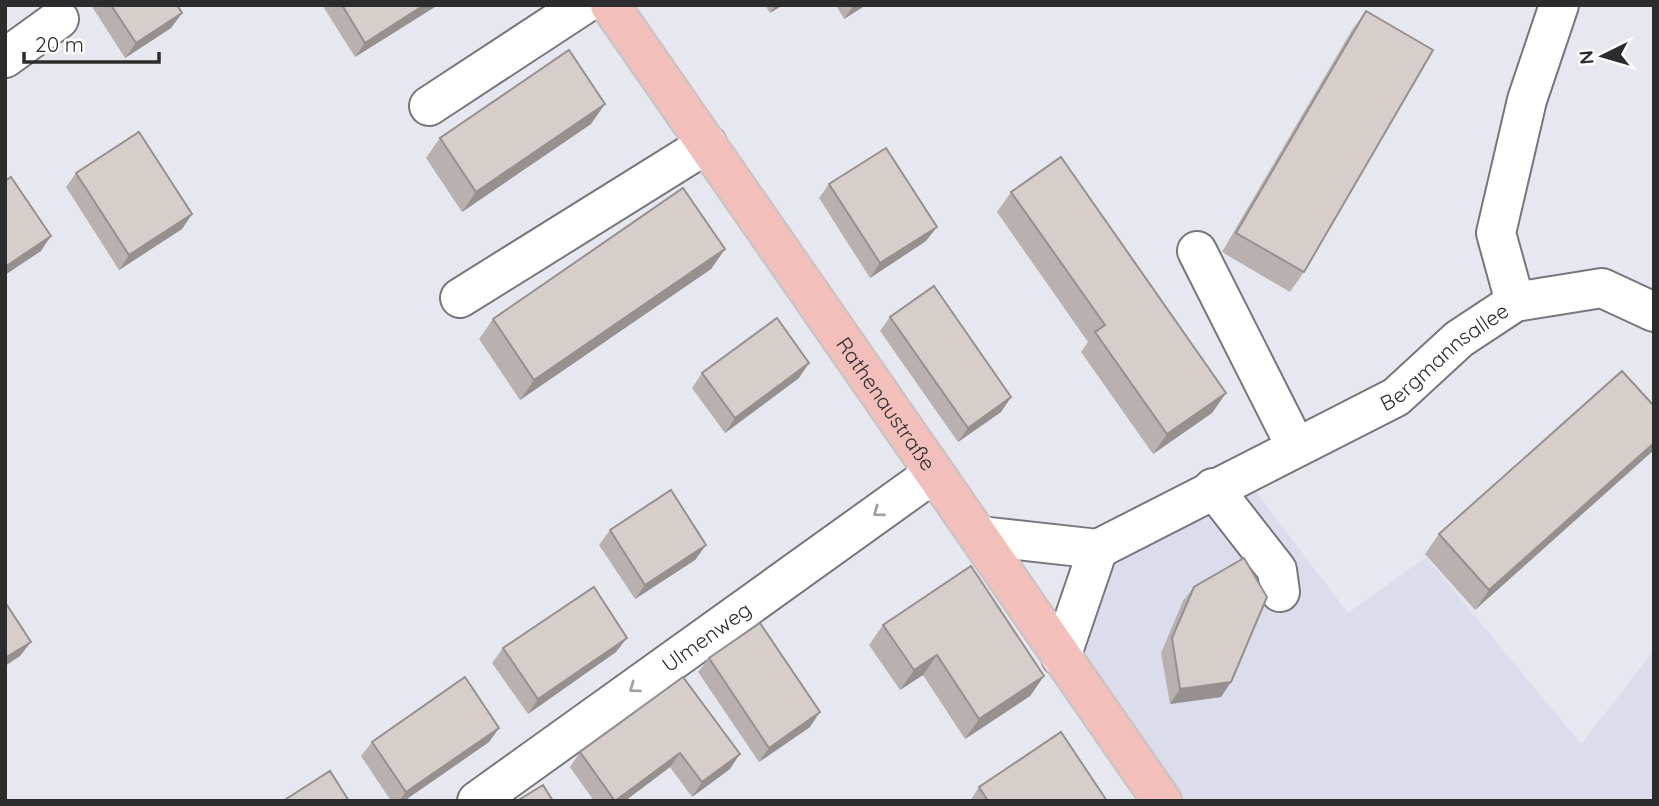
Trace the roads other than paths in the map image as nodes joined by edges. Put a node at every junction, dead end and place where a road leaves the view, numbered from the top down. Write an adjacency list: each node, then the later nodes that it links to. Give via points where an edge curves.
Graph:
1 (583, 5): 6 (street)
2 (610, 5): 7 (main road, Rathenaustraße)
3 (1559, 5): 10 (street, Bergmannsallee, via 1527,100 1496,233)
4 (58, 19): 5 (street)
5 (5, 58)
6 (429, 106)
7 (707, 144): 9 (street); 13 (main road, Rathenaustraße)
8 (1197, 251): 12 (street)
9 (460, 298)
10 (1515, 302): 11 (street, via 1602,288); 12 (street, Bergmannsallee, via 1459,339 1396,397)
11 (1654, 312)
12 (1296, 447): 14 (street, Bergmannsallee)
13 (934, 473): 15 (main road, Rathenaustraße); 19 (street, Ulmenweg, one-way to 19)
14 (1213, 488): 16 (street, Bergmannsallee); 17 (street, via 1277,570)
15 (980, 536): 16 (street); 18 (main road, Rathenaustraße)
16 (1098, 549): 18 (street)
17 (1280, 593)
18 (1061, 657): 20 (main road, Rathenaustraße)
19 (477, 801)
20 (1162, 801)

